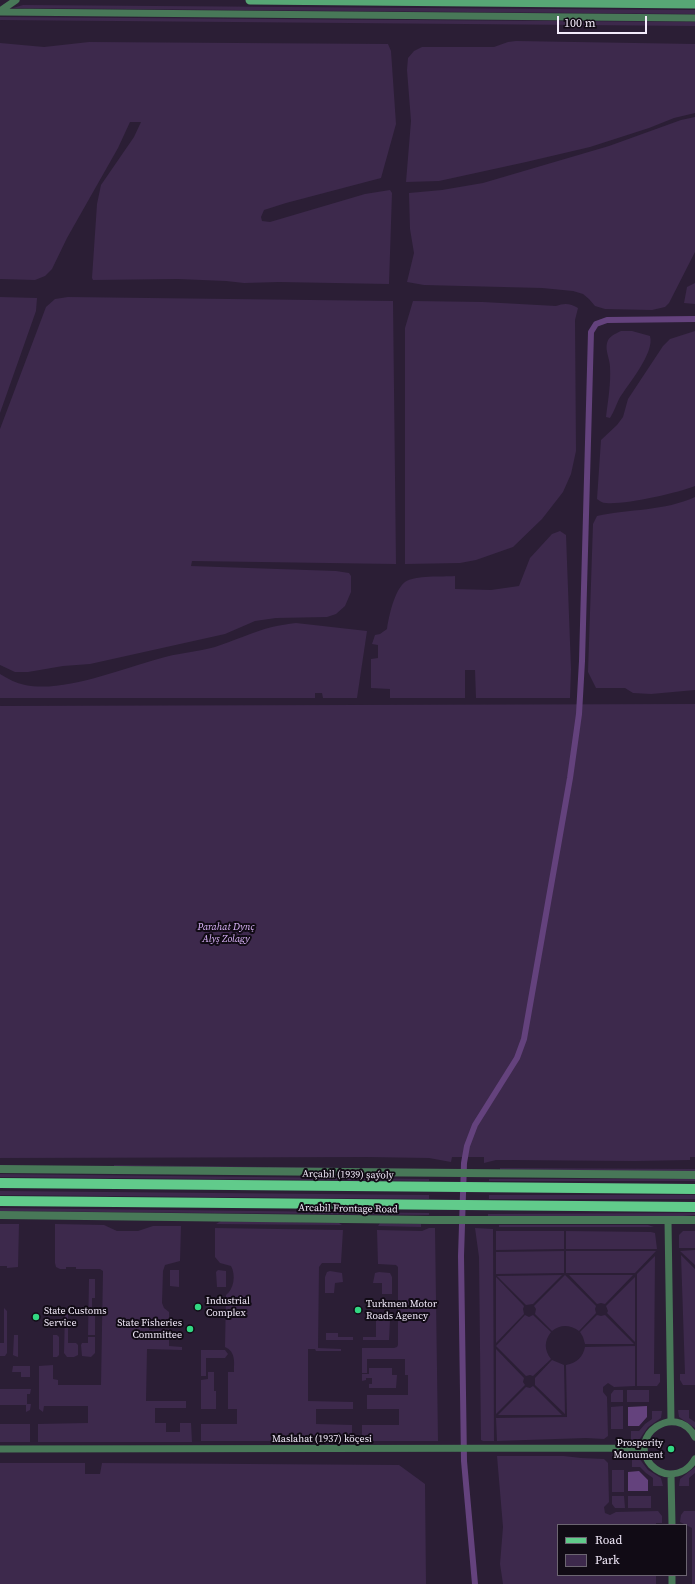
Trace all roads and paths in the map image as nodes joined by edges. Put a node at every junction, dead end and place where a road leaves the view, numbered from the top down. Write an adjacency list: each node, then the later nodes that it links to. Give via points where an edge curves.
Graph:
1 (16, 0): 4 (street)
2 (250, 0): 3 (main road)
3 (695, 4)
4 (0, 12): 5 (street)
5 (695, 18)
6 (0, 1169): 7 (street)
7 (695, 1175)
8 (0, 1183): 9 (main road, Arçabil (1939) şaýoly)
9 (695, 1189)
10 (0, 1201): 11 (main road)
11 (695, 1207)
12 (0, 1214): 13 (street, Arcabil Frontage Road, via 429,1220)
13 (668, 1220): 14 (street, Arcabil Frontage Road); 15 (street)
14 (695, 1220)
15 (670, 1422): 16 (street, via 684,1425); 17 (street, via 654,1428 646,1439)
16 (695, 1437)
17 (644, 1448): 18 (street, Maslahat (1937) köçesi); 20 (street, via 648,1461 654,1468 662,1473)
18 (0, 1449)
19 (695, 1459): 20 (street, via 685,1470)
20 (671, 1474): 21 (street)
21 (672, 1524)

